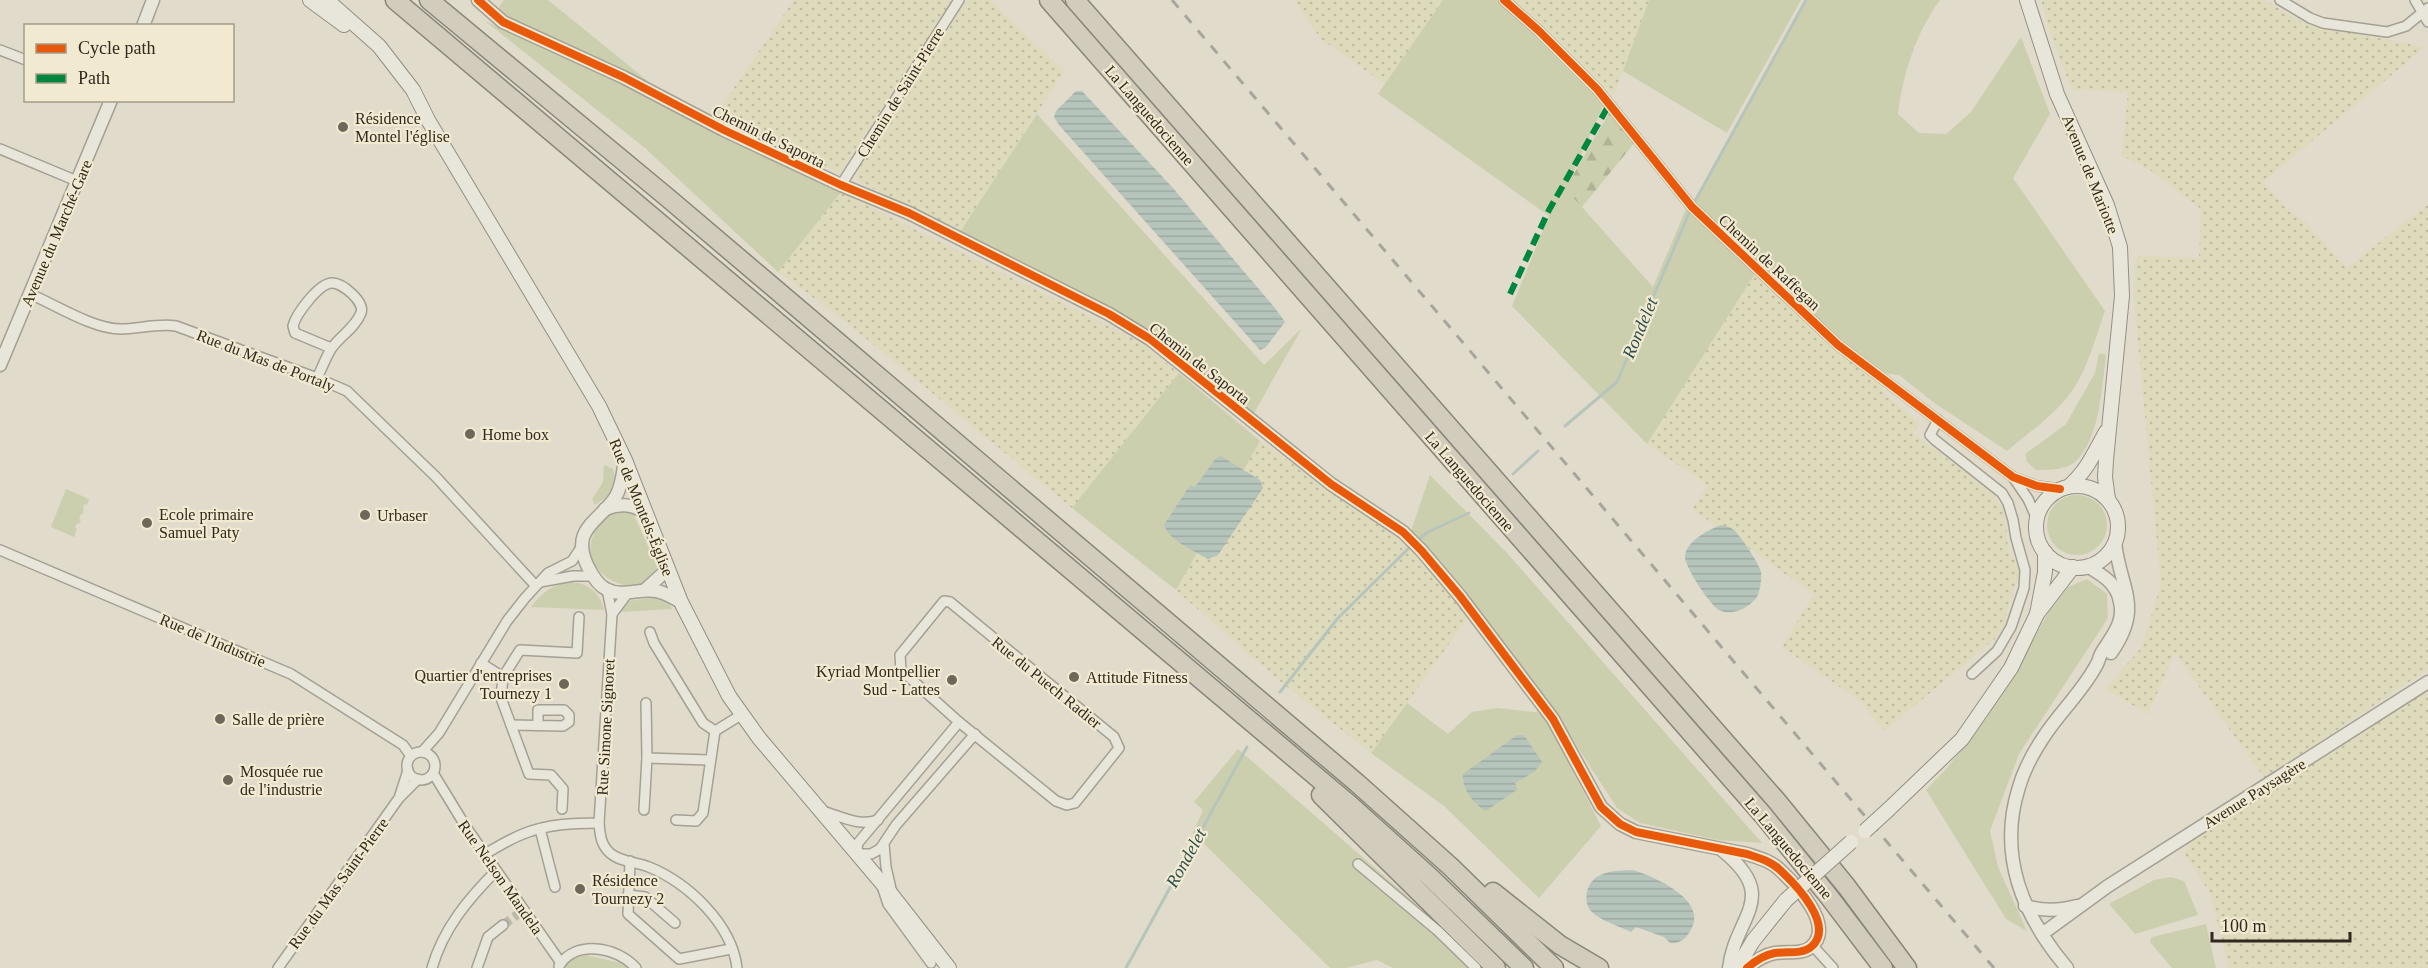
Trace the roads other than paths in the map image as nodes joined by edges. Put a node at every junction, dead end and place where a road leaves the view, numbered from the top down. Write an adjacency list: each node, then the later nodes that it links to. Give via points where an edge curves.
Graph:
1 (153, 0): 17 (street)
2 (310, 0): 19 (main road, Rue de Montels-Église)
3 (327, 0): 19 (main road, Rue de Montels-Église, via 355,22)
4 (395, 0): 67 (highway)
5 (429, 0): 79 (highway, via 668,198)
6 (959, 0): 24 (street, Chemin de Saint-Pierre)
7 (1049, 0): 120 (highway, La Languedocienne, via 1763,815)
8 (1075, 0): 121 (highway, La Languedocienne, via 1783,808)
9 (1504, 0): 29 (street, Chemin de Raffegan, via 1597,89 1692,207 1838,345)
10 (2027, 0): 30 (main road, Avenue de Mariotte, via 2057,94 2107,205 2120,247 2122,296)
11 (2280, 0): 15 (street, via 2323,23 2375,31 2395,31)
12 (2415, 0): 15 (street)
13 (2425, 0): 15 (street)
14 (487, 3): 24 (street, Chemin de Saporta, via 503,22)
15 (2426, 9): 16 (street)
16 (2428, 22)
17 (143, 24)
18 (0, 50): 20 (street)
19 (384, 58): 31 (main road, Rue de Montels-Église, via 413,90 598,406)
20 (24, 59)
21 (110, 102): 23 (street, Avenue du Marché-Gare)
22 (0, 149): 23 (street)
23 (77, 181): 25 (street, Avenue du Marché-Gare)
24 (841, 185): 85 (street, Chemin de Saporta, via 909,213 1109,314 1174,357 1330,484 1403,532 1421,550 1553,719 1601,807 1636,832)
25 (30, 294): 27 (street, Avenue du Marché-Gare); 28 (street, Rue du Mas de Portaly, via 101,326 176,326)
26 (332, 348): 26 (street, via 295,333 293,326 307,303 332,283 362,304 356,322); 28 (street)
27 (0, 365)
28 (317, 378): 45 (street, Rue du Mas de Portaly, via 347,391)
29 (1938, 420): 32 (street, Chemin de Raffegan); 56 (street, via 1930,435 2002,493 2008,503 2025,570 2024,588 2011,627 1997,651)
30 (2110, 425): 33 (main road, Avenue de Mariotte, via 2081,476); 34 (main road, Avenue de Mariotte, via 2105,477)
31 (624, 460): 35 (street, via 619,490); 36 (main road, Rue de Montels-Église)
32 (2013, 477): 33 (street, Chemin de Raffegan, via 2037,486); 37 (street, Chemin de Raffegan)
33 (2064, 488): 34 (main road, via 2094,489); 37 (main road, via 2043,504)
34 (2108, 499): 38 (main road, via 2117,517)
35 (604, 509): 36 (street, via 626,505); 39 (street, via 591,522)
36 (644, 512): 43 (main road, Rue de Montels-Église)
37 (2037, 519): 41 (main road, via 2036,531)
38 (2115, 542): 42 (main road, via 2104,557); 55 (street, via 2128,598 2128,624 2108,657)
39 (582, 546): 44 (street); 45 (street, via 572,561 548,573)
40 (0, 550): 69 (street, Rue de l'Industrie, via 291,674 403,745)
41 (2045, 552): 42 (main road, via 2053,560); 51 (main road)
42 (2080, 567): 51 (main road); 55 (street, via 2108,579 2121,603 2119,623)
43 (668, 569): 47 (street); 49 (main road, Rue de Montels-Église)
44 (593, 576): 45 (street); 46 (street)
45 (538, 584): 54 (street, via 507,621)
46 (607, 590): 48 (street); 50 (street, Rue Simone Signoret)
47 (645, 590): 48 (street); 49 (street, via 663,592)
48 (627, 594): 50 (street)
49 (681, 602): 60 (main road, Rue de Montels-Église)
50 (612, 614): 82 (street, Rue Simone Signoret)
51 (2037, 614): 117 (main road, bridge, via 2011,668 1962,739 1786,900 1757,935)
52 (579, 617): 57 (street, via 577,653 520,650)
53 (650, 632): 64 (street, via 703,723)
54 (481, 663): 57 (street); 65 (street)
55 (2097, 665): 96 (street, via 2044,737 2018,788 2011,861)
56 (1972, 674)
57 (503, 677): 62 (street, via 501,698)
58 (2428, 682): 95 (street, Avenue Paysagère)
59 (646, 703): 71 (street)
60 (741, 715): 64 (street); 78 (main road, Rue de Montels-Église)
61 (960, 722): 66 (street, Rue du Puech Radier); 66 (street, Rue du Puech Radier, via 901,670 900,663 900,655 944,602 950,602 1114,737 1119,748 1075,803 1068,805 1056,801); 80 (street)
62 (511, 725): 63 (street); 76 (street, via 529,774 551,775 563,789)
63 (538, 725)
64 (715, 731): 72 (street)
65 (439, 733): 68 (street); 70 (street)
66 (975, 734): 84 (street)
67 (1270, 738): 112 (highway, via 1323,797); 113 (highway, via 1431,878)
68 (422, 752): 69 (street); 70 (street)
69 (411, 756): 73 (street)
70 (432, 757): 74 (street, via 435,765)
71 (647, 758): 72 (street); 77 (street)
72 (709, 760): 81 (street, via 703,813 696,821)
73 (408, 770): 74 (street, via 412,776); 75 (street, Rue du Mas Saint-Pierre)
74 (426, 777): 75 (street, Rue du Mas Saint-Pierre); 86 (street, Rue Nelson Mandela, via 441,790)
75 (399, 798): 105 (street, Rue du Mas Saint-Pierre)
76 (562, 809)
77 (644, 810)
78 (821, 811): 80 (street, via 854,821); 87 (main road, Rue de Montels-Église)
79 (1390, 812): 114 (highway); 115 (highway, via 1560,945)
80 (880, 819): 87 (street, via 858,843)
81 (676, 820)
82 (599, 824): 83 (street, via 569,823); 88 (street, Rue Simone Signoret, via 607,850)
83 (540, 829): 86 (street); 92 (street)
84 (884, 844): 87 (street, via 871,854); 94 (street)
85 (1722, 850): 101 (street, Chemin de Saporta, via 1765,860 1779,869 1818,918 1820,933); 116 (street, via 1740,865 1752,891 1751,909)
86 (485, 854): 90 (street, Rue Nelson Mandela)
87 (856, 854): 91 (main road, Rue de Montels-Église)
88 (630, 861): 93 (street); 102 (street, via 667,876 693,894 713,917)
89 (1358, 864): 111 (street)
90 (496, 871): 103 (street, Rue Nelson Mandela); 106 (street, via 450,926)
91 (882, 884): 94 (main road, Rue de Montels-Église); 104 (street, Rue de Montels-Église, via 888,904)
92 (555, 887)
93 (628, 895): 97 (street, via 645,897); 102 (street, via 628,914 679,959)
94 (892, 895): 100 (main road, Rue de Montels-Église)
95 (2081, 905): 96 (street, Avenue Paysagère, via 2059,911); 99 (street, Avenue Paysagère)
96 (2025, 906): 99 (street)
97 (675, 923)
98 (503, 925): 107 (street, via 488,937)
99 (2042, 934): 122 (street)
100 (929, 944): 104 (street); 110 (main road, Rue de Montels-Église)
101 (1813, 946): 118 (street, via 1802,952 1767,955); 119 (street)
102 (731, 949): 109 (street)
103 (560, 965): 108 (street, via 566,955 585,948 603,950 630,961)
104 (931, 966)
105 (278, 968)
106 (432, 968)
107 (477, 968)
108 (636, 968)
109 (737, 968)
110 (949, 968)
111 (1476, 968)
112 (1496, 968)
113 (1524, 968)
114 (1554, 968)
115 (1599, 968)
116 (1729, 968)
117 (1737, 968)
118 (1747, 968)
119 (1833, 968)
120 (1883, 968)
121 (1907, 968)
122 (2067, 968)

